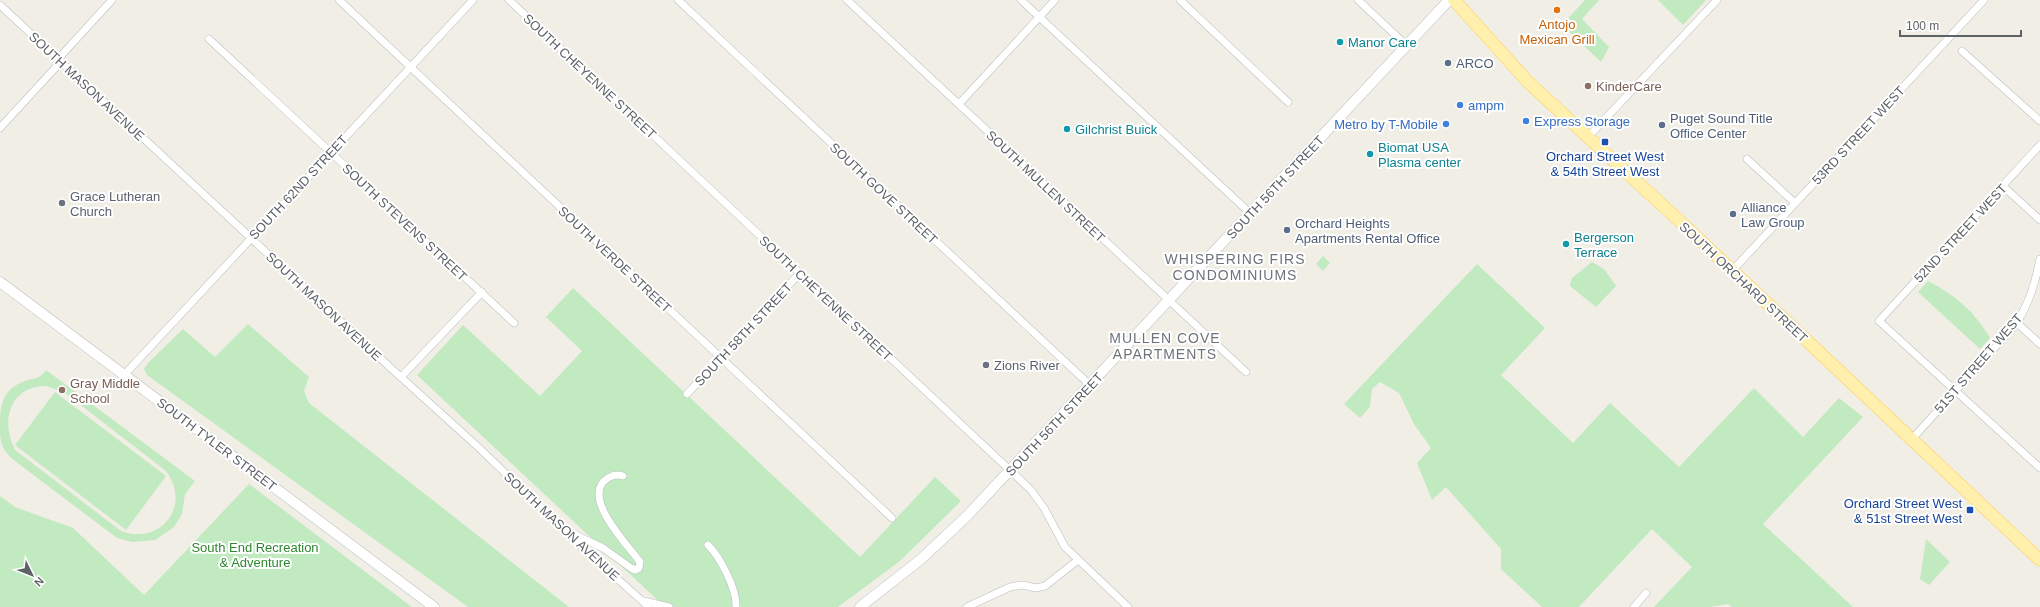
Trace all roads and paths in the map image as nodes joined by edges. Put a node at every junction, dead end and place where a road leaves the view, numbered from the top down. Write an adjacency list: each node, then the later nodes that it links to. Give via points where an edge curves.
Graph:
1 (112, 0): 20 (street)
2 (339, 0): 21 (street, SOUTH VERDE STREET)
3 (473, 0): 21 (street, SOUTH 62ND STREET)
4 (509, 0): 37 (street, SOUTH CHEYENNE STREET)
5 (678, 0): 48 (street, SOUTH GOVE STREET)
6 (847, 0): 23 (street, SOUTH MULLEN STREET)
7 (1021, 0): 16 (street)
8 (1055, 0): 16 (street)
9 (1180, 0): 22 (street)
10 (1358, 0): 18 (street)
11 (1449, 0): 18 (main road, SOUTH 56TH STREET)
12 (1454, 0): 26 (main road, SOUTH ORCHARD STREET, via 1519,73)
13 (1717, 0): 26 (street)
14 (1984, 0): 31 (street, 53RD STREET WEST)
15 (0, 5): 20 (street, SOUTH MASON AVENUE)
16 (1039, 17): 23 (street); 32 (street)
17 (209, 39): 28 (street, SOUTH STEVENS STREET)
18 (1406, 45): 32 (main road, SOUTH 56TH STREET)
19 (1962, 51): 24 (street)
20 (58, 59): 25 (street, via 57,66); 34 (street, SOUTH MASON AVENUE)
21 (410, 67): 28 (street, SOUTH 62ND STREET); 44 (street, SOUTH VERDE STREET)
22 (1288, 102)
23 (959, 104): 40 (street, SOUTH MULLEN STREET)
24 (2040, 121)
25 (0, 128)
26 (1588, 137): 36 (main road, SOUTH ORCHARD STREET)
27 (2040, 145): 30 (street, 52ND STREET WEST)
28 (330, 152): 34 (street, SOUTH 62ND STREET); 39 (street, SOUTH STEVENS STREET)
29 (1747, 159): 31 (street)
30 (2003, 186): 33 (street); 49 (street, 52ND STREET WEST, via 1879,321)
31 (1795, 203): 36 (street, 53RD STREET WEST)
32 (1250, 213): 40 (main road, SOUTH 56TH STREET)
33 (2040, 220)
34 (251, 237): 46 (street, SOUTH 62ND STREET); 47 (street, SOUTH MASON AVENUE)
35 (2040, 259): 42 (street, 51ST STREET WEST, via 2034,289)
36 (1732, 271): 51 (main road, SOUTH ORCHARD STREET)
37 (800, 273): 44 (street, SOUTH 58TH STREET); 53 (street, SOUTH CHEYENNE STREET)
38 (0, 282): 46 (main road, SOUTH TYLER STREET)
39 (482, 292): 41 (street, SOUTH STEVENS STREET); 47 (street)
40 (1169, 301): 45 (street, SOUTH MULLEN STREET); 48 (main road, SOUTH 56TH STREET)
41 (514, 323)
42 (2017, 323): 43 (street); 49 (street, 51ST STREET WEST)
43 (2040, 344)
44 (720, 358): 50 (street, SOUTH 58TH STREET); 55 (street, SOUTH VERDE STREET)
45 (1246, 372)
46 (125, 374): 62 (main road, SOUTH TYLER STREET)
47 (401, 377): 56 (street, SOUTH MASON AVENUE)
48 (1090, 386): 53 (main road, SOUTH 56TH STREET)
49 (1955, 391): 51 (street, 51ST STREET WEST); 52 (street)
50 (687, 394)
51 (1912, 439): 59 (main road, SOUTH ORCHARD STREET)
52 (2040, 468)
53 (1010, 470): 58 (street, SOUTH CHEYENNE STREET, via 1031,490 1044,508 1061,542); 66 (main road, SOUTH 56TH STREET, via 936,545)
54 (623, 476): 56 (street, via 615,475 604,481 599,489 598,499 623,542 640,562 639,568 631,568 598,546)
55 (892, 518)
56 (565, 530): 61 (street, SOUTH MASON AVENUE)
57 (708, 545): 65 (street, via 721,561 734,593)
58 (1078, 560): 67 (street, via 1045,586 1010,587); 68 (street, SOUTH CHEYENNE STREET)
59 (2040, 560)
60 (1646, 593): 69 (street)
61 (642, 601): 63 (street, SOUTH MASON AVENUE); 64 (street)
62 (434, 607)
63 (649, 607)
64 (669, 607)
65 (736, 607)
66 (861, 607)
67 (967, 607)
68 (1128, 607)
69 (1634, 607)

